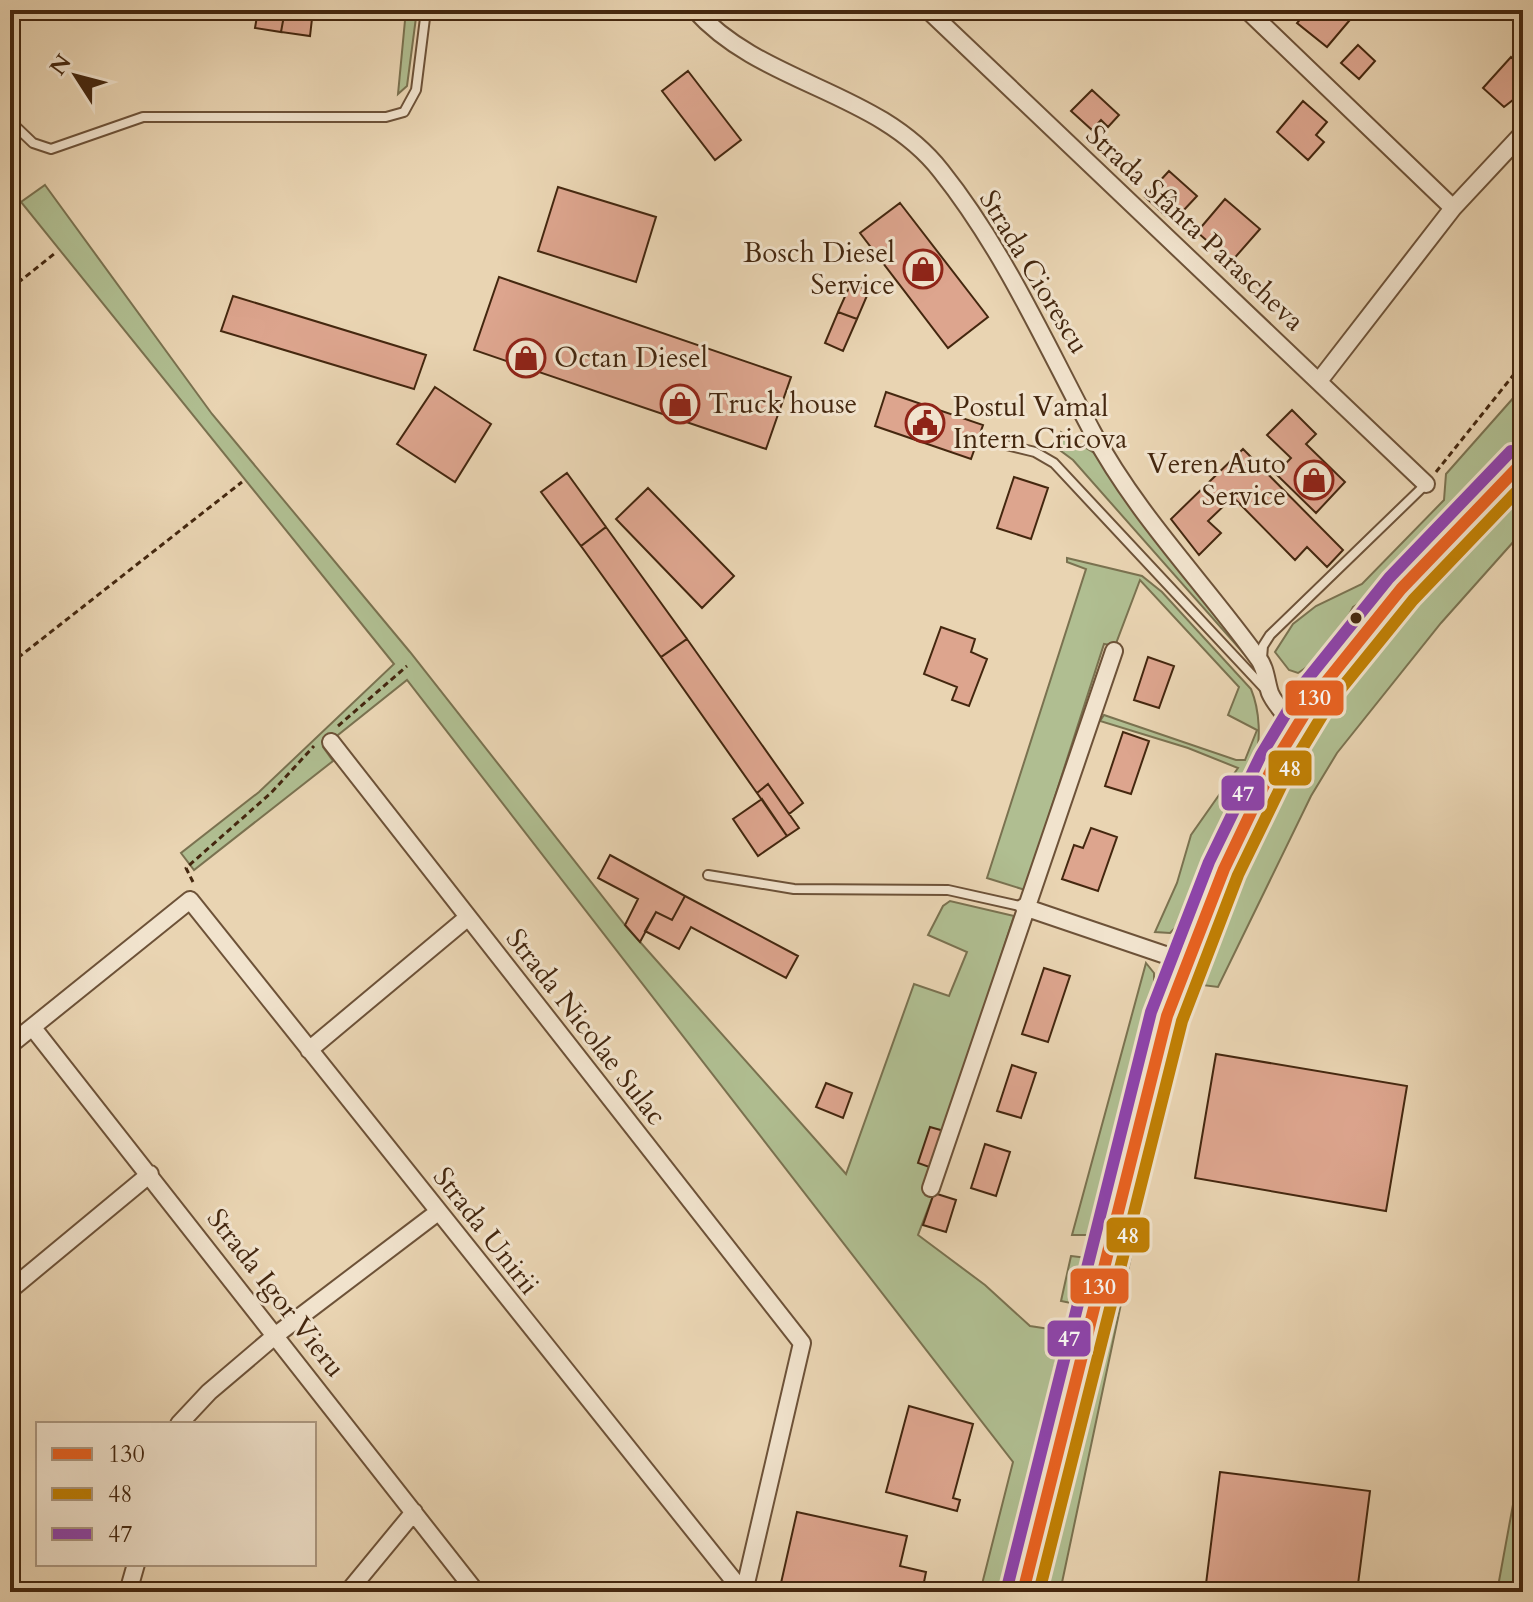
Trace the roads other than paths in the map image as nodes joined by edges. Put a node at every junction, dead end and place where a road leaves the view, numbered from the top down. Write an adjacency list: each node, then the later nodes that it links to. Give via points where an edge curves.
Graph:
1 (426, 10): 5 (lane, via 416,90 404,112 395,115 143,117 51,149 33,143)
2 (695, 10): 13 (street, Strada Ciorescu, via 716,34 751,55 867,110 909,138 941,169 995,251 1140,505)
3 (928, 10): 8 (street, Strada Sfânta Parascheva)
4 (1247, 10): 7 (street)
5 (10, 121)
6 (1523, 133): 7 (street)
7 (1453, 208): 8 (street)
8 (1319, 381): 11 (street, Strada Sfânta Parascheva)
9 (986, 440): 14 (lane, via 1035,452 1054,463)
10 (1523, 462): 15 (main road, via 1375,622)
11 (1426, 484): 13 (lane, via 1270,635)
12 (1114, 651): 18 (street)
13 (1262, 662): 14 (street, Strada Ciorescu)
14 (1271, 695): 15 (street, Strada Ciorescu)
15 (1295, 727): 20 (main road, via 1233,848)
16 (327, 738): 19 (street, Strada Nicolae Sulac)
17 (708, 875): 18 (lane, via 794,889 948,890)
18 (1024, 907): 20 (street); 25 (street)
19 (467, 918): 23 (street); 35 (street, Strada Nicolae Sulac, via 802,1343)
20 (1186, 962): 36 (main road, via 1136,1135)
21 (33, 1028): 22 (street); 23 (street, Strada Unirii, via 190,900); 24 (street, Strada Igor Vieru)
22 (10, 1045)
23 (309, 1050): 26 (street, Strada Unirii)
24 (150, 1174): 27 (street); 28 (street, Strada Igor Vieru)
25 (931, 1188)
26 (438, 1212): 28 (street); 35 (street, Strada Unirii)
27 (10, 1290)
28 (276, 1335): 29 (street); 30 (street, Strada Igor Vieru)
29 (181, 1422)
30 (414, 1512): 33 (street); 34 (street, Strada Igor Vieru)
31 (135, 1566): 32 (street)
32 (128, 1592)
33 (348, 1592)
34 (476, 1592)
35 (744, 1592)
36 (1023, 1592)

